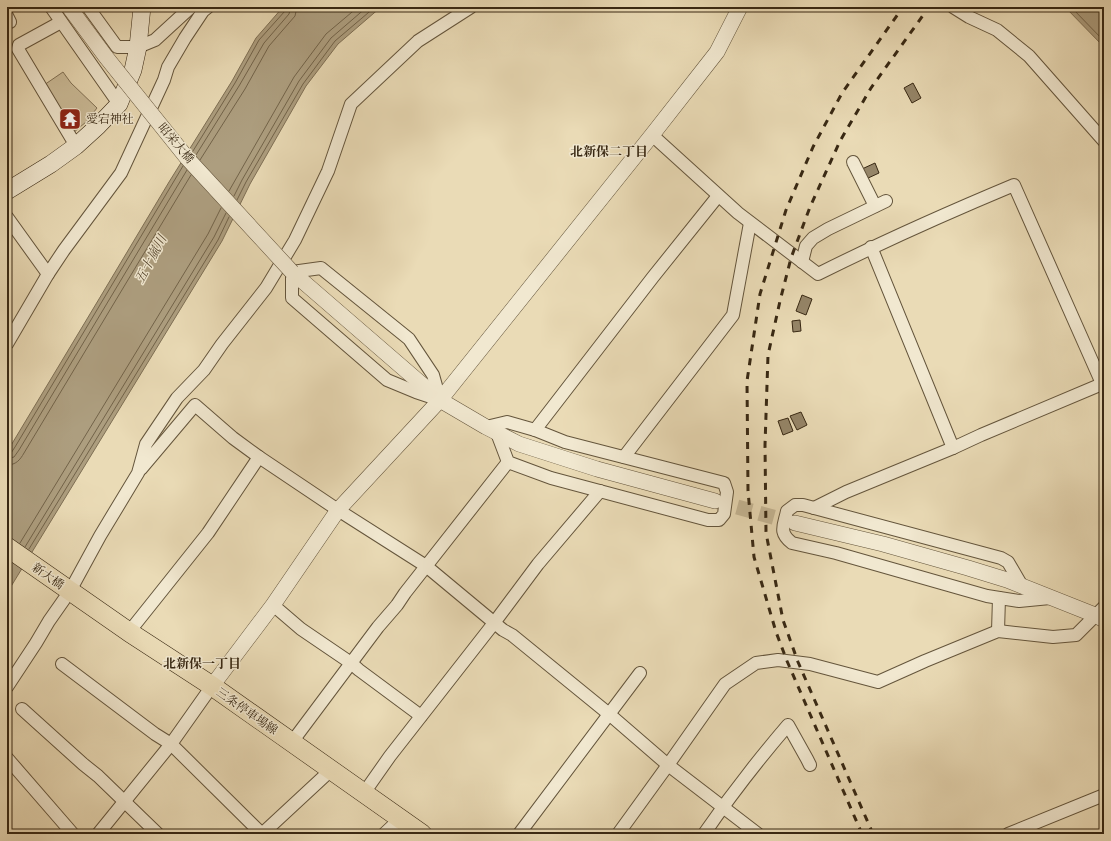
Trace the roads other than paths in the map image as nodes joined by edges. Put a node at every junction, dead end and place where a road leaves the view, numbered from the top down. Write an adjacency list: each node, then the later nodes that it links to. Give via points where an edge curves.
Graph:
1 (50, 7): 10 (street)
2 (69, 7): 23 (street, 昭栄大橋, bridge, via 106,58 187,158)
3 (142, 7): 11 (main road)
4 (190, 7): 11 (street, via 155,40)
5 (208, 7): 24 (street, via 189,31 168,67 121,173)
6 (471, 7): 34 (street, via 418,41 351,104 328,171 295,240 266,288 204,370 177,398 146,444)
7 (740, 7): 13 (street, via 717,52)
8 (953, 7): 14 (street, via 997,30 1029,56)
9 (90, 8): 11 (street, via 117,47)
10 (61, 22): 12 (street); 15 (street, via 19,45 18,49)
11 (138, 48): 12 (main road, via 133,70)
12 (118, 104): 15 (main road)
13 (652, 135): 18 (street); 27 (street)
14 (1104, 141)
15 (76, 146): 17 (main road)
16 (853, 162): 22 (street, via 880,204 813,238 806,246)
17 (7, 191)
18 (718, 196): 20 (street); 29 (street)
19 (7, 217): 24 (street)
20 (750, 223): 22 (street); 32 (street, via 733,315)
21 (871, 247): 22 (street, via 818,274); 26 (street, via 1014,185); 30 (street)
22 (802, 262)
23 (292, 272): 27 (street, 昭栄大橋); 27 (street, via 292,298 387,380); 27 (street, via 321,268 409,339 433,376)
24 (48, 274): 25 (street)
25 (7, 344)
26 (1103, 386): 30 (street)
27 (440, 400): 28 (street, 昭栄大橋); 38 (street)
28 (492, 430): 29 (street, via 507,422); 33 (street); 36 (street, 昭栄大橋, via 519,444 596,469)
29 (534, 430): 32 (street, via 565,442)
30 (953, 448): 37 (street, via 846,492)
31 (259, 457): 34 (street, via 195,405); 38 (street); 50 (street, via 208,533)
32 (624, 457): 35 (street, via 724,483 727,492 724,514 719,520 708,520)
33 (508, 462): 35 (street, via 551,478); 41 (street)
34 (138, 473): 43 (street)
35 (600, 491): 48 (street, via 538,564)
36 (715, 501)
37 (814, 508): 42 (street, via 1001,558 1008,562); 44 (street, via 795,505 787,510 783,532 786,538 792,542)
38 (338, 510): 41 (street); 46 (street)
39 (795, 523): 42 (street, via 883,544)
40 (7, 547): 43 (main road, 新大橋)
41 (426, 566): 48 (street); 51 (street)
42 (1022, 586): 45 (street)
43 (66, 588): 50 (main road, 三条停車場線); 55 (street, via 36,643)
44 (999, 598): 45 (street, via 1019,601); 49 (street)
45 (1050, 598): 47 (street)
46 (273, 605): 51 (street, via 301,629); 54 (street)
47 (1101, 614): 49 (street, via 1076,634 1053,637)
48 (494, 622): 57 (street); 58 (street)
49 (998, 631): 62 (street, via 878,682 810,664 778,660 756,663 725,684)
50 (129, 632): 54 (main road, 三条停車場線)
51 (351, 663): 58 (street); 59 (street)
52 (62, 664): 60 (street)
53 (640, 673): 57 (street)
54 (212, 686): 59 (main road, 三条停車場線); 60 (street)
55 (7, 687)
56 (22, 709): 67 (street)
57 (609, 714): 62 (street); 76 (street)
58 (421, 716): 65 (street)
59 (292, 742): 64 (main road, 三条停車場線)
60 (171, 744): 67 (street); 73 (street)
61 (7, 758): 70 (street)
62 (668, 765): 68 (street); 77 (street)
63 (810, 766): 68 (street, via 788,725)
64 (331, 770): 65 (main road, 三条停車場線); 73 (street)
65 (364, 793): 69 (main road, 三条停車場線)
66 (1104, 795): 80 (street)
67 (125, 801): 71 (street); 72 (street)
68 (723, 807): 78 (street); 79 (street)
69 (400, 819): 74 (street); 75 (main road, 三条停車場線)
70 (74, 834)
71 (98, 834)
72 (158, 834)
73 (262, 834)
74 (384, 834)
75 (422, 834)
76 (519, 834)
77 (618, 834)
78 (704, 834)
79 (758, 834)
80 (1008, 834)

